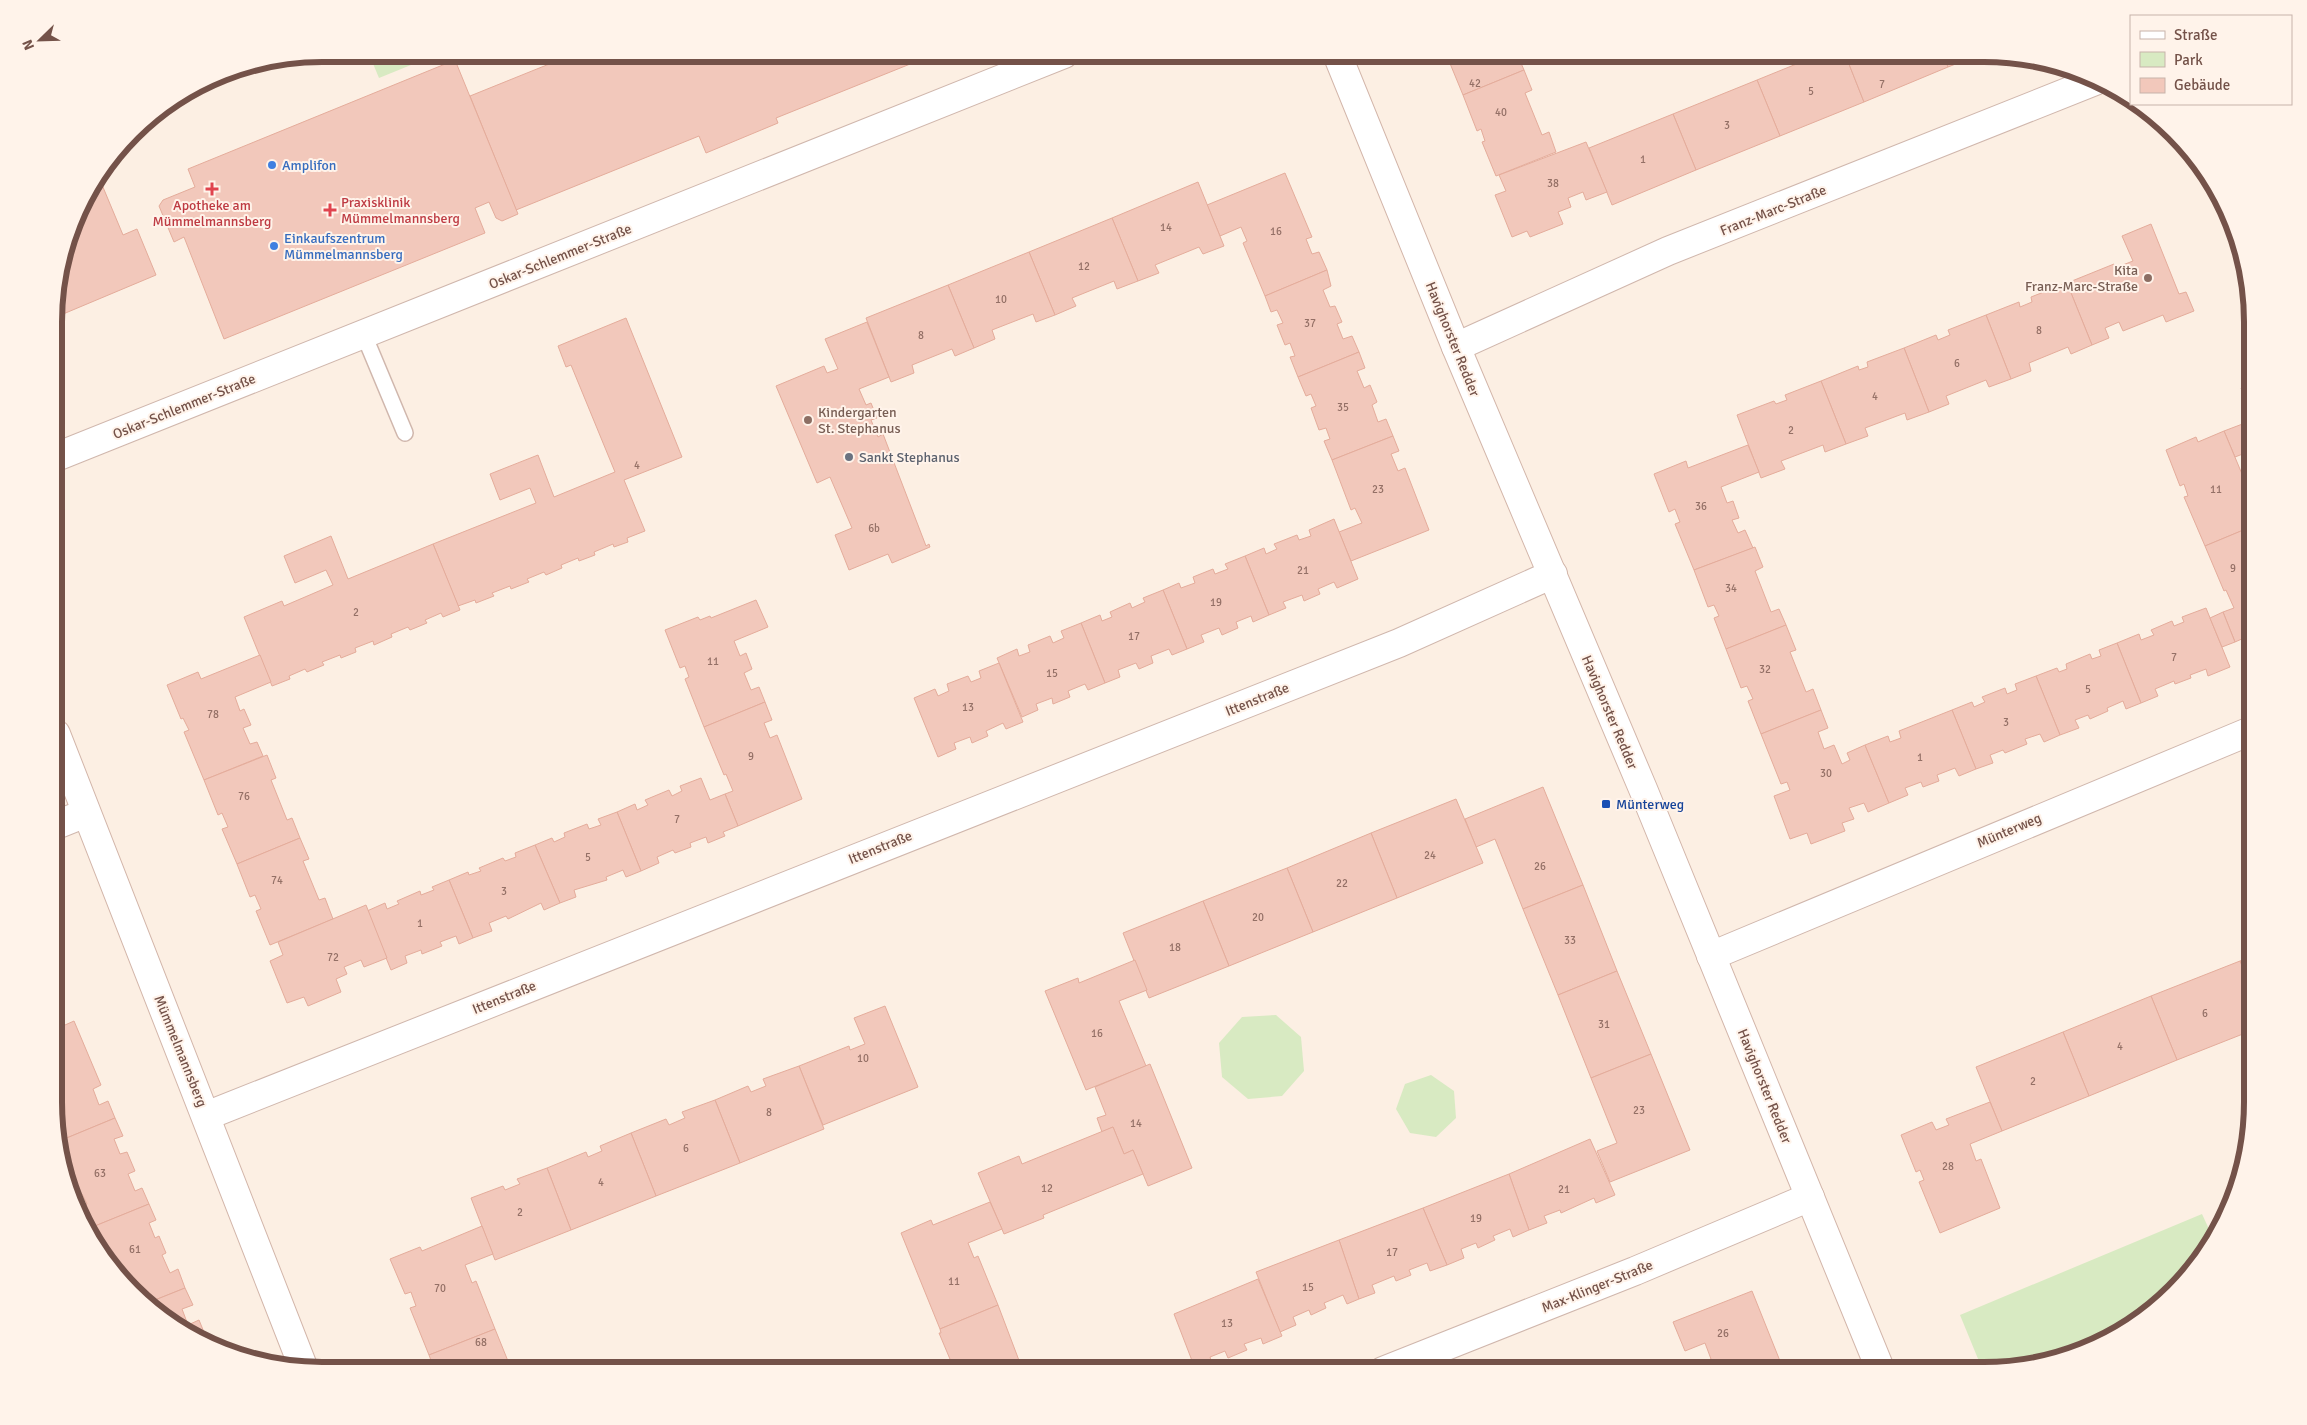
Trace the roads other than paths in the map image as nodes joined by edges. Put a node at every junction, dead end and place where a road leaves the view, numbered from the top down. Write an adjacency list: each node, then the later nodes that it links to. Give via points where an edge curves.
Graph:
1 (1044, 62): 4 (street, Oskar-Schlemmer-Straße)
2 (1340, 62): 5 (street, Havighorster Redder)
3 (2088, 84): 5 (street, Franz-Marc-Straße, via 1668,251)
4 (364, 335): 6 (lane); 7 (street, Oskar-Schlemmer-Straße)
5 (1456, 347): 8 (street, Havighorster Redder)
6 (405, 433)
7 (62, 455)
8 (1553, 574): 13 (street, Havighorster Redder); 14 (street, Ittenstraße, via 1399,643)
9 (2244, 734): 13 (street, Münterweg)
10 (62, 750): 11 (street, Mümmelmannsberg)
11 (86, 813): 12 (street); 14 (street, Mümmelmannsberg)
12 (62, 823)
13 (1711, 956): 15 (street, Havighorster Redder)
14 (206, 1116): 16 (street, Mümmelmannsberg)
15 (1810, 1197): 17 (street, Max-Klinger-Straße); 18 (street, Havighorster Redder)
16 (301, 1362)
17 (1406, 1362)
18 (1877, 1362)

